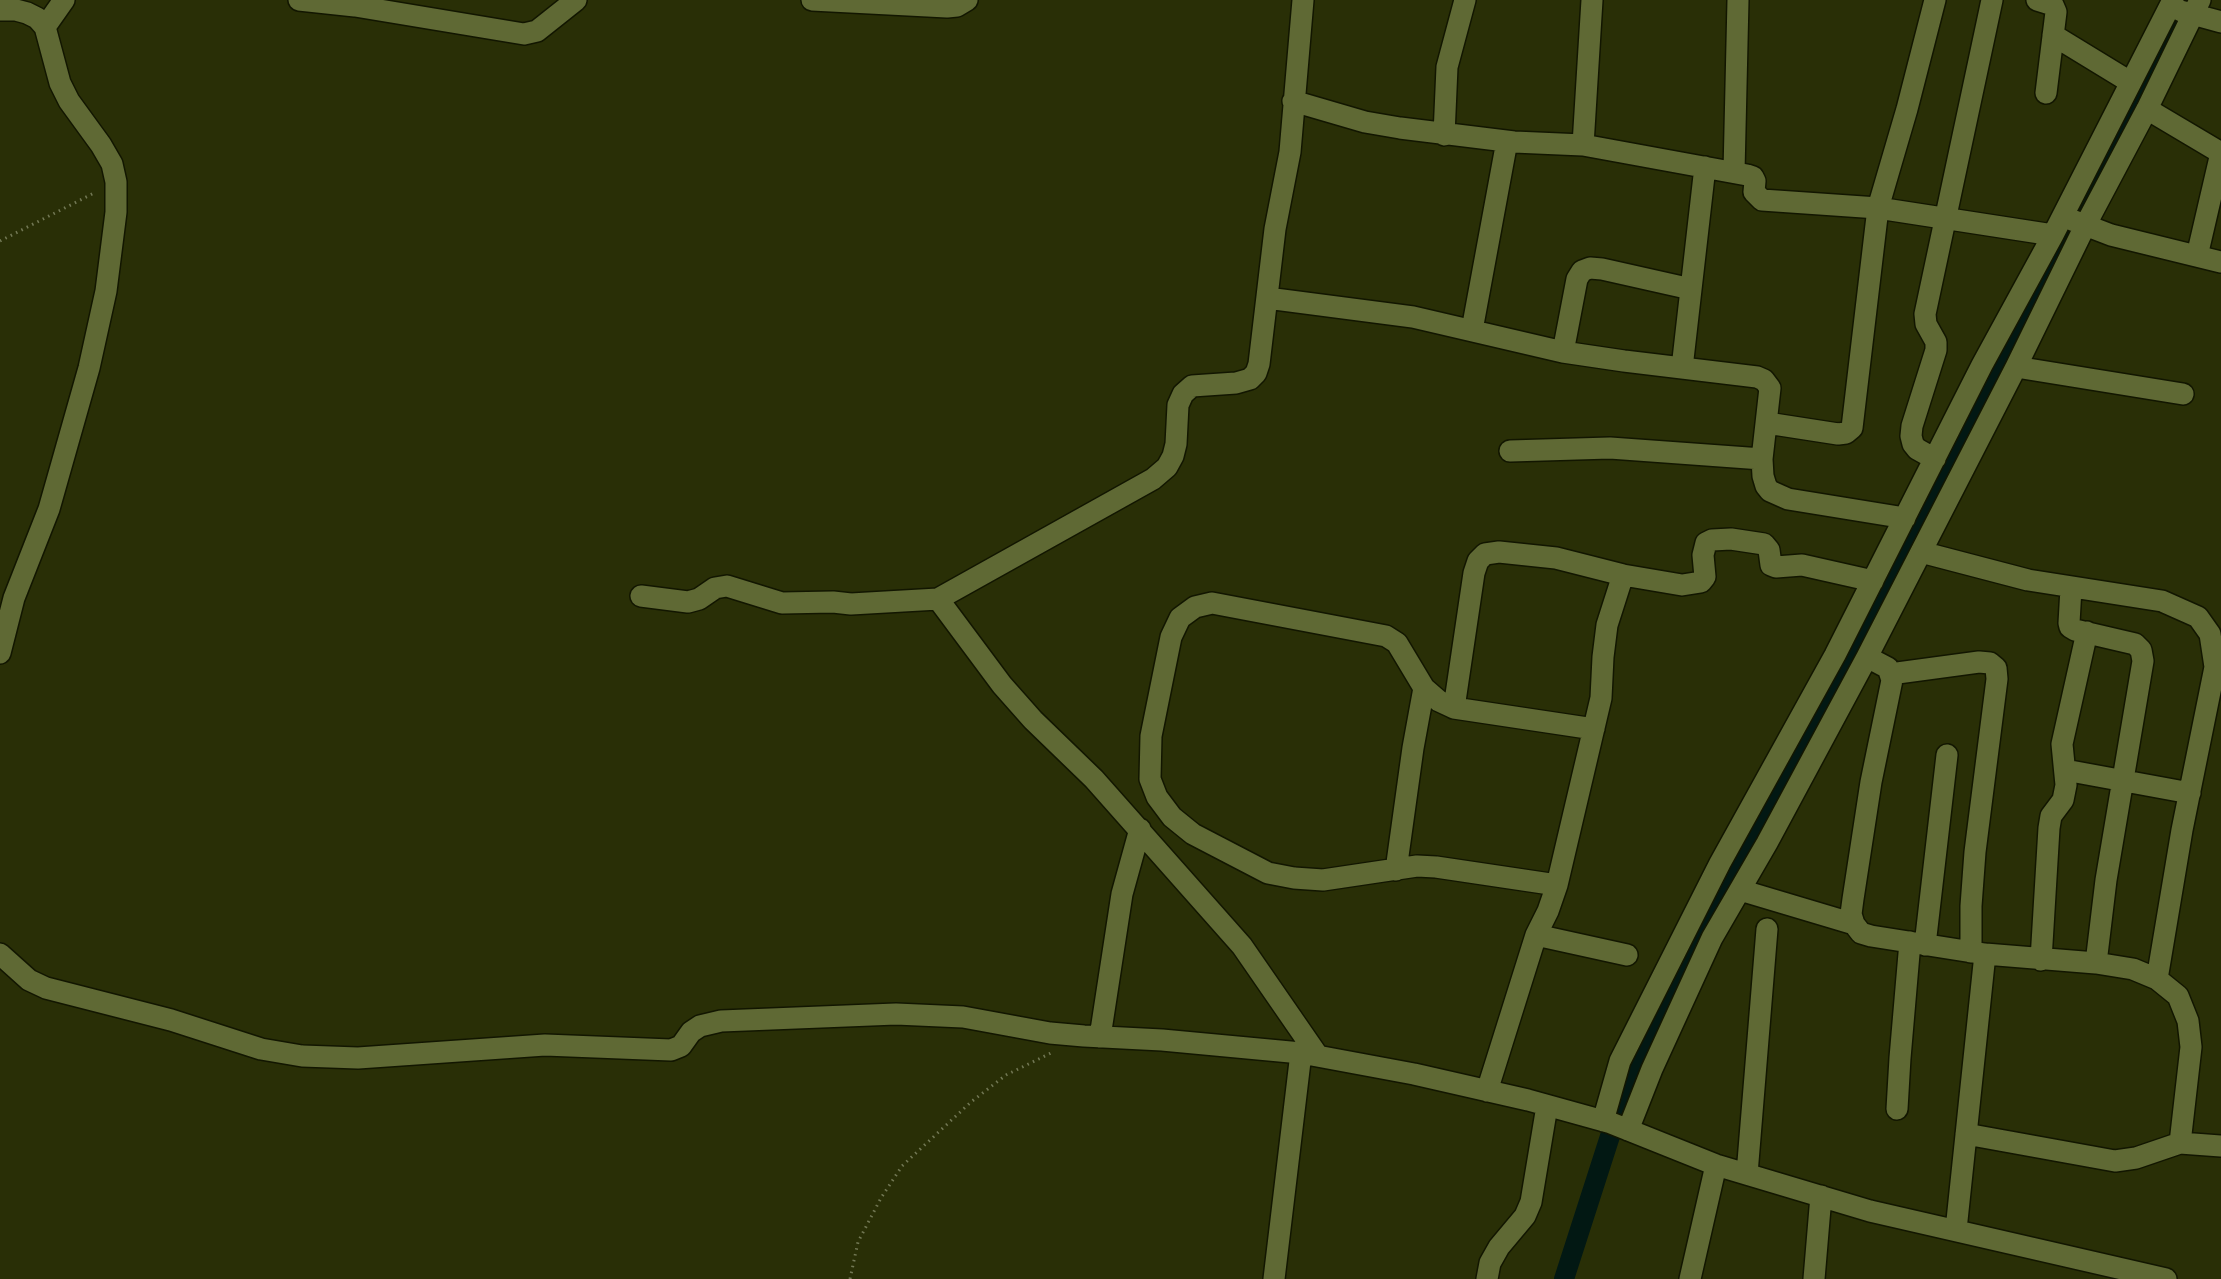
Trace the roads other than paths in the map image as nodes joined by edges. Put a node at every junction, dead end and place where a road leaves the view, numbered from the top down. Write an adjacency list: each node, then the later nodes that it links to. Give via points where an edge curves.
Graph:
1 (64, 0): 16 (street)
2 (299, 0): 3 (street, via 524,34 537,31)
3 (576, 0)
4 (812, 0): 5 (street, via 947,7)
5 (968, 0)
6 (1303, 0): 20 (street)
7 (1465, 0): 22 (street, via 1448,67)
8 (1592, 0): 24 (street)
9 (1738, 0): 27 (street)
10 (1935, 0): 28 (street)
11 (1992, 0): 29 (street)
12 (2037, 0): 17 (street, via 2053,5)
13 (2183, 7): 15 (street); 18 (street); 21 (street)
14 (0, 10): 16 (street, via 27,13)
15 (2221, 22)
16 (45, 27): 51 (street, via 60,83 112,164 116,212 106,291 89,368 49,509)
17 (2053, 35): 18 (street); 19 (street)
18 (2130, 82): 30 (street)
19 (2046, 93)
20 (1293, 101): 22 (street, via 1365,122); 34 (street, via 1290,152)
21 (2147, 109): 25 (street); 30 (street)
22 (1444, 135): 23 (street)
23 (1508, 141): 24 (street); 35 (street)
24 (1583, 145): 26 (street)
25 (2221, 153): 31 (street)
26 (1705, 167): 27 (street); 33 (street)
27 (1734, 172): 28 (street, via 1753,177 1754,192 1762,200)
28 (1878, 208): 29 (street); 40 (street, via 1852,428 1838,434)
29 (1946, 218): 30 (street); 43 (street, via 1925,314 1936,350 1911,436 1917,449)
30 (2070, 224): 31 (street); 37 (street); 43 (street, via 1982,365)
31 (2197, 256): 32 (street)
32 (2221, 262)
33 (1691, 289): 36 (street, via 1602,269 1582,271); 38 (street)
34 (1267, 298): 35 (street, via 1413,317); 50 (street, via 1256,373 1236,383 1192,386 1183,394 1178,405 1176,444 1167,467 1153,479)
35 (1472, 330): 36 (street)
36 (1563, 352): 38 (street)
37 (2016, 367): 39 (street); 45 (street)
38 (1682, 368): 40 (street, via 1764,380 1770,388)
39 (2183, 394)
40 (1767, 423): 42 (street)
41 (1510, 451): 42 (street, via 1610,448)
42 (1762, 459): 44 (street, via 1766,486 1779,496)
43 (1935, 459): 44 (street)
44 (1905, 518): 47 (street)
45 (1921, 552): 48 (street); 54 (street)
46 (1623, 575): 47 (street, via 1682,585 1701,582 1705,577 1706,543 1731,539 1764,544 1771,565 1776,567 1812,566); 57 (street, via 1556,558 1485,554 1474,573); 58 (street, via 1607,625 1601,698)
47 (1872, 581): 82 (street, via 1720,863 1625,1052 1616,1074)
48 (2071, 588): 52 (street, via 2069,623 2075,630); 62 (street, via 2162,601 2198,617 2210,634 2215,667)
49 (641, 596): 50 (street, via 688,602 727,586 782,603)
50 (938, 599): 63 (street, via 1002,685)
51 (5, 610): 53 (street)
52 (2087, 632): 60 (street, via 2062,744); 61 (street, via 2125,640 2141,651 2143,661)
53 (0, 652)
54 (1867, 657): 55 (street, via 1888,668); 66 (street)
55 (1890, 674): 67 (street, via 1852,899); 71 (street, via 1979,662 1996,668 1971,906)
56 (1425, 688): 57 (street); 64 (street); 64 (street, via 1397,643 1386,636 1212,603 1195,607 1180,618 1171,638 1151,736 1150,779 1156,797 1193,834 1268,873 1294,878 1323,880)
57 (1454, 708): 58 (street)
58 (1594, 729): 65 (street)
59 (1947, 755): 70 (street)
60 (2065, 770): 61 (street); 74 (street, via 2062,800 2051,816 2049,828)
61 (2123, 781): 62 (street); 75 (street)
62 (2190, 793): 76 (street)
63 (1140, 829): 77 (street, via 1122,894); 78 (street, via 1242,946)
64 (1396, 870): 65 (street, via 1436,867)
65 (1557, 885): 69 (street)
66 (1740, 890): 67 (street); 82 (street, via 1712,938 1652,1069)
67 (1854, 924): 70 (street, via 1861,933)
68 (1767, 929): 87 (street)
69 (1536, 935): 73 (street); 79 (street)
70 (1918, 944): 71 (street); 81 (street, via 1900,1058)
71 (1978, 953): 74 (street); 83 (street)
72 (0, 954): 77 (street, via 22,975 46,988 171,1020 261,1049 302,1056 358,1058 545,1045 671,1050 681,1046 700,1026 722,1021 896,1014 963,1017 1050,1033)
73 (1627, 956)
74 (2041, 960): 75 (street)
75 (2096, 963): 76 (street, via 2133,969)
76 (2157, 979): 84 (street, via 2178,996 2188,1021 2191,1047)
77 (1100, 1037): 78 (street)
78 (1309, 1054): 79 (street); 90 (street)
79 (1487, 1091): 80 (street)
80 (1547, 1106): 82 (street); 91 (street, via 1531,1202 1525,1216 1499,1247)
81 (1898, 1109)
82 (1616, 1125): 86 (street)
83 (1966, 1134): 84 (street, via 2115,1161); 89 (street)
84 (2180, 1143): 85 (street)
85 (2221, 1146)
86 (1716, 1165): 87 (street); 92 (street)
87 (1747, 1174): 88 (street)
88 (1821, 1196): 89 (street); 93 (street)
89 (1956, 1230): 94 (street)
90 (1274, 1279)
91 (1487, 1279)
92 (1690, 1279)
93 (1814, 1279)
94 (2166, 1279)

